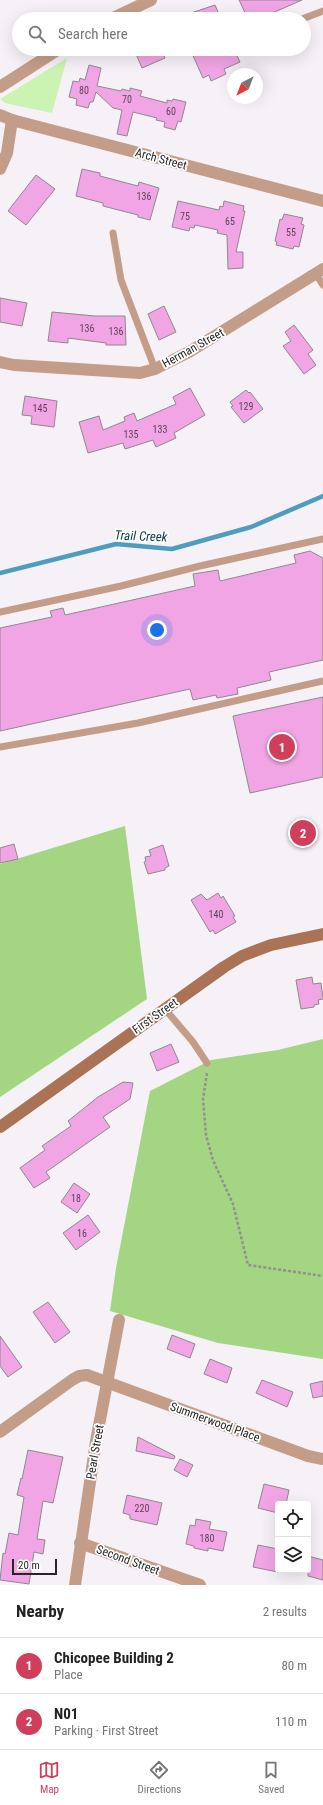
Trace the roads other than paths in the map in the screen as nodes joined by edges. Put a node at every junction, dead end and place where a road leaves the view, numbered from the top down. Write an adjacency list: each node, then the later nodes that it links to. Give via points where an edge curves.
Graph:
1 (151, 0): 3 (street)
2 (323, 11): 4 (lane)
3 (126, 12)
4 (311, 16)
5 (48, 56): 6 (street)
6 (0, 87)
7 (0, 115): 8 (street, Arch Street)
8 (12, 120): 9 (street, via 7,153); 10 (street, Arch Street)
9 (0, 169)
10 (323, 201)
11 (113, 233): 15 (lane, via 121,280)
12 (320, 272): 13 (lane); 15 (street, Herman Street, via 189,352)
13 (323, 285)
14 (0, 362): 15 (street, Herman Street, via 122,373 140,373)
15 (155, 369)
16 (323, 539): 17 (lane)
17 (0, 612)
18 (323, 681): 19 (lane, via 138,723)
19 (0, 748)
20 (323, 934): 21 (street, First Street, via 271,945 242,956)
21 (165, 1010): 22 (lane, via 193,1042); 23 (street, First Street)
22 (207, 1063)
23 (0, 1127)
24 (119, 1320): 25 (street, Pearl Street)
25 (107, 1382): 26 (street, Summerwood Place, via 87,1375 79,1376); 27 (street, Summerwood Place, via 308,1456); 28 (street, Pearl Street)
26 (0, 1432)
27 (323, 1459)
28 (80, 1543): 29 (street, Pearl Street); 30 (street, Second Street)
29 (75, 1585)
30 (200, 1585)

